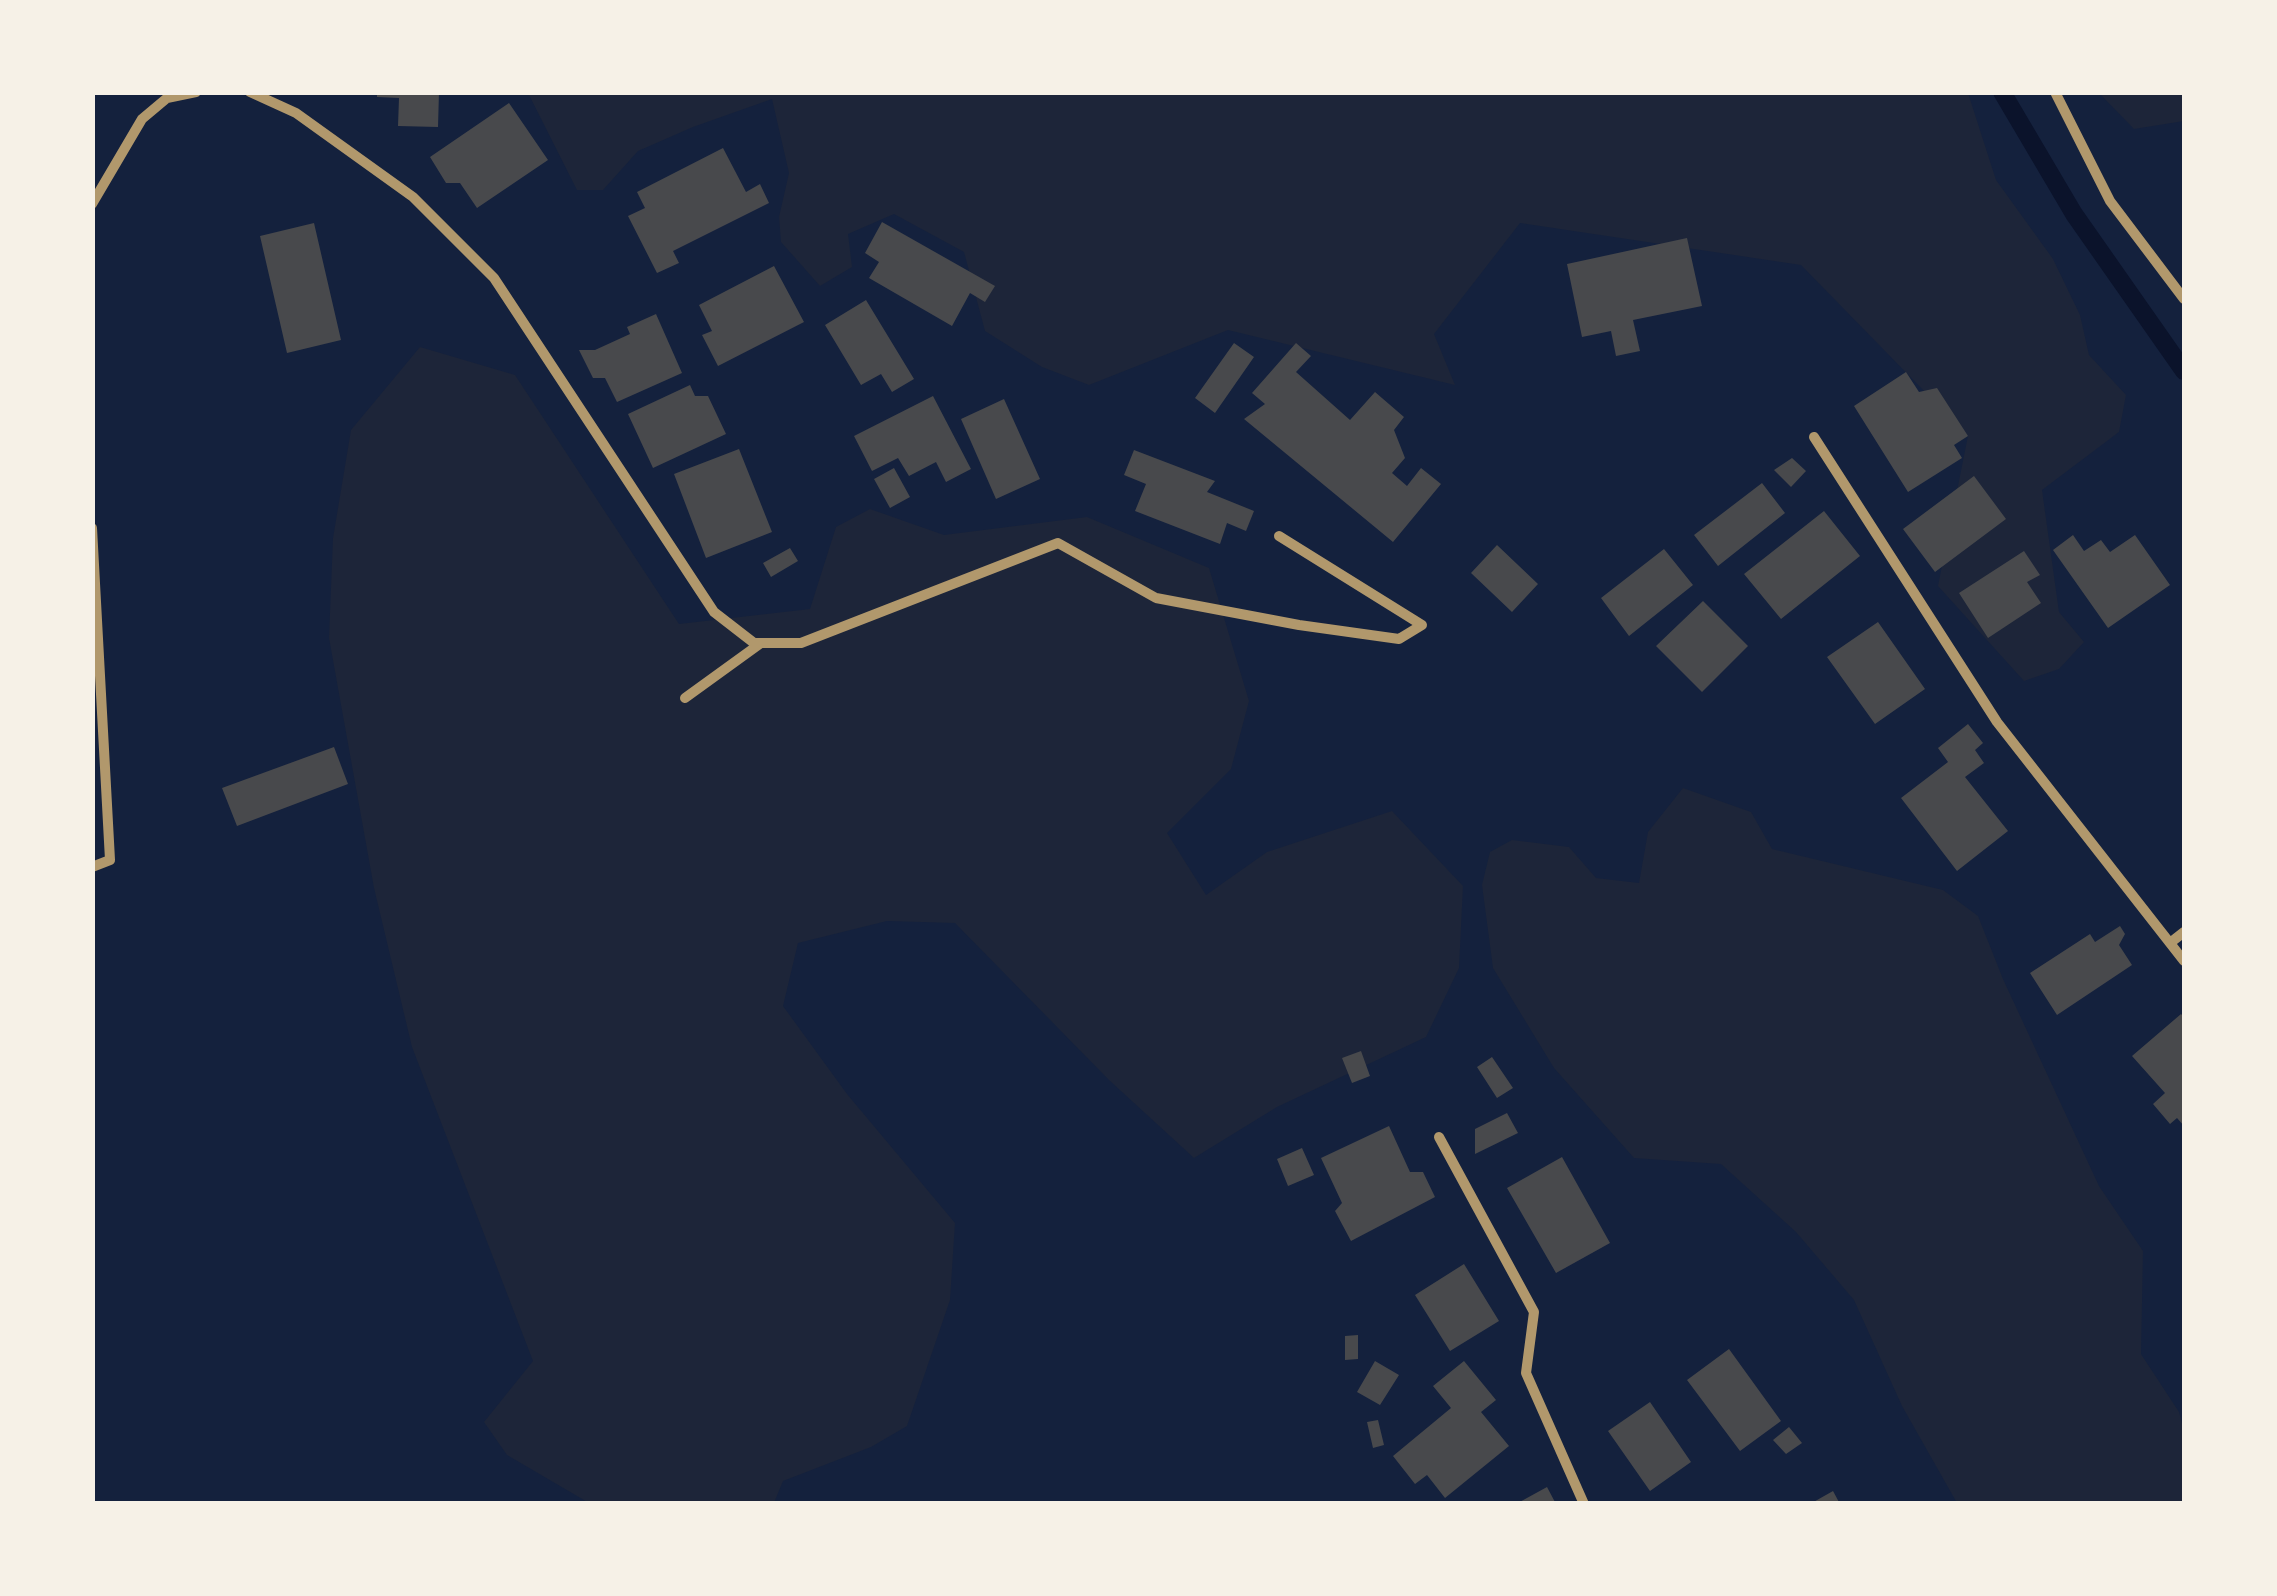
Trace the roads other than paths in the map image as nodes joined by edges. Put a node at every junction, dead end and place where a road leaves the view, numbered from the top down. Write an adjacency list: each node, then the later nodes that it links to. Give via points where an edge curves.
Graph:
1 (196, 92): 4 (street, via 167,98 142,119)
2 (250, 92): 9 (street, via 296,113 413,197 494,278 714,612)
3 (2055, 92): 5 (street, via 2110,201)
4 (92, 204)
5 (2184, 299)
6 (1814, 437): 13 (street, via 1997,722)
7 (92, 528): 11 (street, via 110,860)
8 (1279, 536): 9 (street, via 1422,625 1399,638 1156,598 1058,543 801,642)
9 (761, 642): 10 (street)
10 (684, 698)
11 (92, 867)
12 (2184, 932): 13 (street)
13 (2170, 943): 14 (street)
14 (2184, 961)
15 (1439, 1136): 16 (street, via 1534,1312 1526,1373)
16 (1584, 1504)

